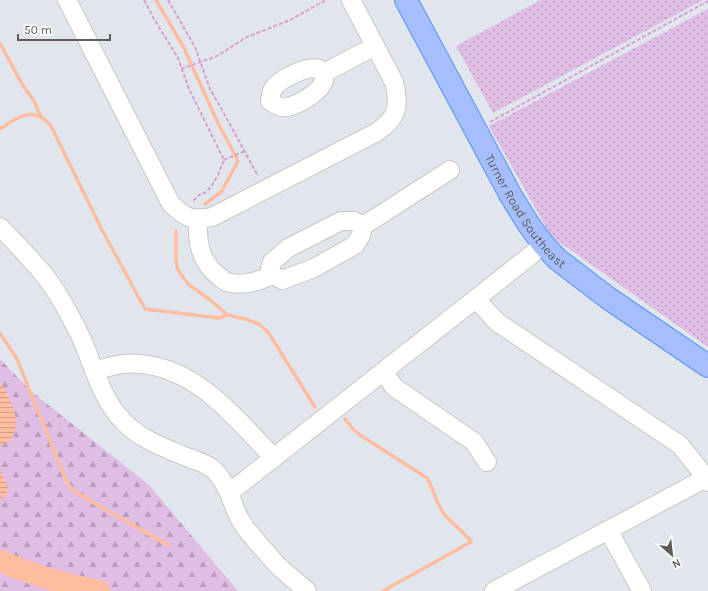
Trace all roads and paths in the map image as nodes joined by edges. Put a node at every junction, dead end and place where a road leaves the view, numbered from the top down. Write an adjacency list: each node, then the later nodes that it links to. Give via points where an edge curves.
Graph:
1 (67, 0): 17 (street, via 171,204)
2 (144, 0): 10 (path, via 178,58)
3 (168, 0): 9 (path, via 195,47)
4 (326, 0): 9 (path, via 290,20 252,35 217,56)
5 (351, 0): 8 (street)
6 (406, 0): 12 (main road, Turner Road Southeast)
7 (708, 1): 12 (path)
8 (375, 46): 11 (street); 16 (street, via 398,95 396,111 390,123)
9 (200, 62): 10 (path); 13 (path, via 214,98)
10 (181, 69): 14 (path)
11 (324, 73): 11 (street, via 324,81 318,90 304,100 287,107 263,105 280,81 311,68)
12 (475, 130): 20 (main road, Turner Road Southeast, via 511,196)
13 (245, 151): 14 (path); 16 (path)
14 (224, 160): 17 (path, via 210,187 206,192 199,194)
15 (450, 170): 18 (street)
16 (265, 189): 17 (street, via 212,217)
17 (191, 217): 21 (street, via 203,260 213,272 227,282 244,284)
18 (363, 226): 21 (street, via 362,235 355,245 334,258 282,280); 21 (street, via 341,221 288,248 272,262)
19 (0, 227): 24 (street, via 42,272 54,290 78,332)
20 (543, 244): 22 (street); 23 (main road, Turner Road Southeast, via 557,259 608,298)
21 (272, 275)
22 (476, 299): 25 (street); 28 (street, via 497,322 680,445)
23 (708, 366)
24 (94, 371): 26 (street, via 117,365 138,364 156,366 192,380 210,394); 29 (street, via 105,396 124,423 156,444 214,470)
25 (384, 372): 26 (street); 27 (street, via 394,387 474,442)
26 (274, 458): 29 (street)
27 (487, 462)
28 (707, 480): 30 (street)
29 (229, 493): 32 (street, via 246,529 277,565)
30 (608, 530): 31 (street); 33 (street)
31 (499, 590)
32 (307, 591)
33 (642, 591)

